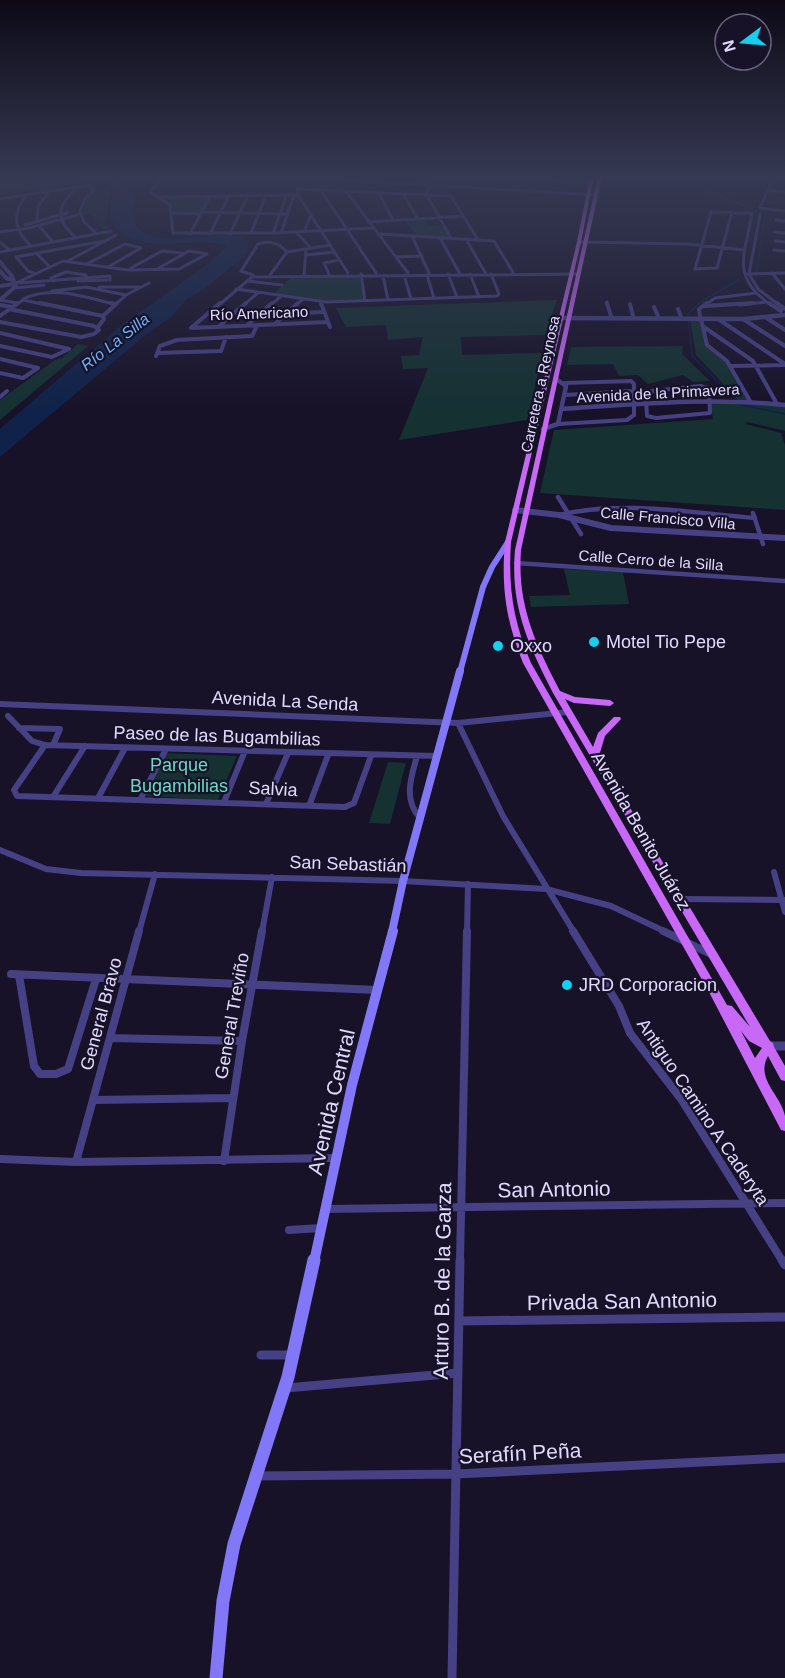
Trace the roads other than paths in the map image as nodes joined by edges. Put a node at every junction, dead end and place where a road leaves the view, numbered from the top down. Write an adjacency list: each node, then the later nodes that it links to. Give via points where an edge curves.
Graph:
1 (31, 254): 39 (street, via 16,258)
2 (37, 254): 33 (street)
3 (62, 254): 28 (street)
4 (80, 254): 28 (street)
5 (106, 254): 32 (street)
6 (130, 254): 34 (street)
7 (156, 254): 36 (street)
8 (183, 254): 35 (street)
9 (207, 254): 35 (street, via 186,267)
10 (252, 254): 57 (street, via 241,271)
11 (285, 254): 57 (street)
12 (306, 254): 44 (street)
13 (335, 254): 27 (street)
14 (364, 254): 41 (street)
15 (394, 254): 26 (street)
16 (449, 254): 49 (street)
17 (475, 254): 51 (street)
18 (503, 254): 53 (street)
19 (576, 254): 54 (main road, Carretera a Reynosa)
20 (584, 254): 55 (main road, Carretera a Reynosa)
21 (700, 254): 22 (street, via 696,270 714,270)
22 (721, 254)
23 (745, 254): 29 (street)
24 (752, 254): 31 (street)
25 (422, 256): 26 (street); 47 (street)
26 (396, 257): 46 (street)
27 (339, 260): 40 (street); 45 (street, via 324,263)
28 (68, 261): 32 (street); 33 (street)
29 (744, 261): 31 (street); 38 (street)
30 (0, 262): 64 (street)
31 (750, 262): 56 (street)
32 (88, 264): 34 (street)
33 (49, 265): 39 (street)
34 (108, 267): 36 (street)
35 (157, 269): 36 (street)
36 (130, 270)
37 (0, 271): 64 (street)
38 (743, 272): 56 (street); 75 (street)
39 (33, 273): 64 (street); 64 (street)
40 (348, 273): 45 (street); 58 (street)
41 (376, 273): 46 (street); 58 (street)
42 (772, 273): 43 (street); 56 (street); 71 (street)
43 (785, 273)
44 (304, 274): 45 (street); 60 (street)
45 (329, 274)
46 (406, 274): 47 (street); 61 (street); 83 (street)
47 (428, 274): 48 (street); 81 (street)
48 (448, 274): 49 (street); 79 (street)
49 (460, 274): 50 (street)
50 (470, 274): 51 (street); 80 (street)
51 (486, 274): 52 (street)
52 (491, 274): 53 (street); 80 (street, via 499,294)
53 (514, 274): 54 (street)
54 (571, 274): 55 (street); 104 (main road, Carretera a Reynosa)
55 (578, 274): 108 (main road, Carretera a Reynosa)
56 (749, 274): 74 (street)
57 (270, 275): 60 (street)
58 (361, 275): 60 (street); 61 (street); 87 (street)
59 (91, 276): 63 (street); 63 (street, via 66,272 51,278); 63 (street, via 112,278)
60 (293, 276): 62 (street); 66 (street)
61 (383, 276): 86 (street)
62 (247, 280): 66 (street); 70 (street)
63 (55, 281): 64 (street)
64 (14, 282): 69 (street); 84 (street)
65 (149, 283): 68 (street)
66 (282, 285): 76 (street)
67 (86, 287): 68 (street); 72 (street); 77 (street)
68 (141, 287): 77 (street)
69 (0, 288)
70 (236, 289): 73 (street); 119 (street, Río Americano, via 191,328)
71 (785, 289)
72 (49, 292): 85 (street); 92 (street)
73 (259, 292): 76 (street); 119 (street)
74 (762, 292): 75 (street); 100 (street)
75 (755, 293): 90 (street); 95 (street, via 716,298)
76 (273, 294): 78 (street)
77 (126, 295): 92 (street)
78 (280, 296): 82 (street); 116 (street)
79 (457, 297): 80 (street); 81 (street)
80 (479, 297)
81 (434, 298): 83 (street)
82 (303, 299): 88 (street); 101 (street)
83 (411, 299): 86 (street)
84 (0, 300): 91 (street)
85 (23, 300): 91 (street); 103 (street)
86 (388, 300): 87 (street)
87 (365, 301): 88 (street)
88 (320, 302): 99 (street)
89 (607, 302): 105 (street)
90 (766, 302): 95 (street); 100 (street)
91 (17, 303): 97 (street)
92 (114, 304): 103 (street)
93 (630, 304): 106 (street)
94 (0, 305): 97 (street)
95 (704, 306): 111 (street)
96 (654, 307): 107 (street)
97 (11, 308): 102 (street); 118 (street)
98 (678, 309): 110 (street)
99 (322, 312): 101 (street); 115 (street, Río Americano, via 329,325)
100 (784, 312): 109 (street); 111 (street)
101 (287, 314): 115 (street)
102 (0, 316)
103 (103, 316): 118 (street)
104 (560, 316): 108 (street); 147 (main road, Carretera a Reynosa)
105 (611, 316): 106 (street); 108 (street)
106 (633, 316): 107 (street)
107 (658, 316): 110 (street)
108 (569, 317): 110 (street); 133 (main road, Carretera a Reynosa)
109 (765, 317): 113 (street); 121 (street)
110 (683, 318): 111 (street)
111 (698, 318): 112 (street); 120 (street)
112 (718, 319): 113 (street); 129 (street)
113 (742, 319): 126 (street)
114 (0, 322): 118 (street, via 81,337 94,334)
115 (274, 325): 117 (street, Río Americano)
116 (246, 326): 117 (street, Río Americano); 119 (street, Río Americano)
117 (257, 326): 123 (street, via 254,336)
118 (98, 327)
119 (217, 327)
120 (704, 327): 130 (street, via 707,345); 131 (street, via 749,357)
121 (785, 330)
122 (0, 333): 124 (street, via 69,349 54,357)
123 (226, 337): 127 (street, via 221,351); 127 (street, via 174,340 160,346 157,355)
124 (0, 346)
125 (192, 346): 127 (street)
126 (785, 346)
127 (189, 352)
128 (0, 359): 132 (street, via 38,368 23,378)
129 (785, 365): 131 (street)
130 (730, 366): 131 (street); 140 (street)
131 (755, 366): 142 (street)
132 (0, 374)
133 (556, 379): 134 (street); 148 (main road, Carretera a Reynosa)
134 (564, 383): 136 (street, via 631,381); 137 (street)
135 (0, 390): 138 (street, via 7,391)
136 (633, 391): 137 (street); 143 (street)
137 (564, 395): 145 (street)
138 (0, 397)
139 (710, 400): 140 (street, Avenida de la Primavera); 141 (street, Avenida de la Primavera); 141 (street, via 706,386 652,391); 141 (street, via 710,413 648,417)
140 (750, 401): 142 (street, Avenida de la Primavera)
141 (644, 404): 143 (street, Avenida de la Primavera)
142 (777, 404): 144 (street, Avenida de la Primavera)
143 (634, 405): 145 (street, Avenida de la Primavera); 146 (street, via 632,418)
144 (785, 405)
145 (562, 410): 146 (street, Avenida de la Primavera)
146 (558, 424): 148 (street, Avenida de la Primavera)
147 (534, 426): 149 (main road); 151 (main road, Carretera a Reynosa)
148 (543, 429): 149 (main road, Carretera a Reynosa)
149 (541, 440): 152 (main road, Carretera a Reynosa)
150 (558, 497): 153 (street)
151 (515, 510): 152 (street, Calle Francisco Villa); 159 (main road, Carretera a Reynosa)
152 (525, 511): 154 (street, Calle Francisco Villa); 161 (main road, Carretera a Reynosa)
153 (569, 512): 154 (street); 155 (street); 157 (street, via 608,507 754,516)
154 (559, 515): 155 (street, Calle Francisco Villa)
155 (573, 520): 156 (street); 157 (street, Calle Francisco Villa, via 611,528)
156 (581, 534)
157 (761, 537): 158 (street, Calle Francisco Villa); 160 (street)
158 (785, 538)
159 (508, 542): 167 (main road, Avenida Benito Juárez, via 507,603 515,634 534,675); 169 (main road, Avenida Central, via 483,587)
160 (763, 544)
161 (516, 563): 162 (street, Calle Cerro de la Silla); 163 (main road, Avenida Benito Juárez, via 518,595 528,631)
162 (785, 581)
163 (557, 693): 164 (main road, via 574,700); 167 (main road, Avenida Benito Juárez)
164 (610, 703)
165 (0, 704): 169 (street, Avenida La Senda)
166 (8, 716): 171 (street)
167 (566, 716): 170 (street, Avenida La Senda); 183 (main road, Avenida Benito Juárez); 201 (main road, Avenida Benito Juárez, via 589,773)
168 (617, 719): 183 (main road, via 601,735)
169 (446, 723): 170 (street, Avenida La Senda); 182 (main road, Avenida Central)
170 (458, 723): 197 (street, Antiguo Camino A Caderyta, via 493,798)
171 (19, 728): 172 (street, via 32,741); 173 (street, via 60,729)
172 (45, 745): 173 (street, Paseo de las Bugambilias); 184 (street, Salvia, via 14,793)
173 (53, 745): 174 (street, Paseo de las Bugambilias)
174 (85, 746): 175 (street, Paseo de las Bugambilias); 184 (street)
175 (125, 748): 176 (street, Paseo de las Bugambilias); 185 (street)
176 (166, 749): 177 (street, Paseo de las Bugambilias); 186 (street)
177 (245, 751): 178 (street, Paseo de las Bugambilias); 187 (street)
178 (288, 753): 179 (street, Paseo de las Bugambilias); 188 (street)
179 (328, 754): 180 (street, Paseo de las Bugambilias); 189 (street)
180 (371, 756): 181 (street, Paseo de las Bugambilias); 189 (street, Salvia, via 351,806)
181 (417, 756): 182 (street, Paseo de las Bugambilias); 190 (street, via 408,798 410,808)
182 (436, 756): 190 (main road, Avenida Central)
183 (595, 756): 198 (main road, Avenida Benito Juárez)
184 (53, 797): 185 (street, Salvia)
185 (98, 798): 186 (street, Salvia)
186 (140, 800): 187 (street, Salvia)
187 (224, 802): 188 (street, Salvia)
188 (266, 804): 189 (street, Salvia)
189 (309, 806)
190 (420, 818): 195 (main road, Avenida Central)
191 (0, 850): 193 (street, San Sebastián, via 46,869)
192 (774, 872): 199 (street)
193 (155, 874): 194 (street, San Sebastián); 204 (street, General Bravo)
194 (272, 877): 195 (street, San Sebastián); 205 (street, General Treviño)
195 (403, 881): 196 (street, San Sebastián); 206 (main road, Avenida Central)
196 (468, 884): 197 (street, San Sebastián); 226 (street, Arturo B. de la Garza)
197 (546, 890): 201 (street, San Sebastián, via 617,908); 223 (street, Antiguo Camino A Caderyta, via 619,1006 630,1033 681,1099)
198 (681, 899): 199 (street); 202 (main road, Avenida Benito Juárez)
199 (783, 900): 200 (street)
200 (785, 912)
201 (688, 944): 202 (street, San Sebastián); 207 (main road, Avenida Benito Juárez)
202 (713, 955): 210 (main road, Avenida Benito Juárez)
203 (96, 979): 203 (street, via 68,1069 40,1074 34,1066 15,974); 204 (street)
204 (126, 980): 205 (street); 208 (street, General Bravo)
205 (252, 984): 206 (street); 209 (street, General Treviño)
206 (377, 990): 220 (main road, Avenida Central)
207 (714, 991): 210 (main road, via 747,1033); 213 (main road, Avenida Benito Juárez)
208 (110, 1038): 209 (street); 216 (street, General Bravo)
209 (242, 1041): 214 (street, General Treviño)
210 (769, 1046): 211 (street); 212 (main road, Avenida Benito Juárez); 213 (main road, via 760,1058)
211 (785, 1046)
212 (785, 1076)
213 (759, 1078): 215 (main road, Avenida Benito Juárez)
214 (233, 1098): 216 (street); 221 (street, General Treviño)
215 (770, 1099): 217 (main road); 218 (main road, Avenida Benito Juárez)
216 (93, 1100): 222 (street, General Bravo)
217 (785, 1116)
218 (785, 1126)
219 (0, 1158): 222 (street)
220 (335, 1158): 221 (street); 225 (main road, Avenida Central)
221 (224, 1161): 222 (street)
222 (76, 1162)
223 (747, 1203): 224 (street, San Antonio); 226 (street, San Antonio); 229 (street, Antiguo Camino A Caderyta)
224 (785, 1203)
225 (325, 1209): 226 (street, San Antonio); 227 (main road, Avenida Central)
226 (462, 1209): 231 (street, Arturo B. de la Garza)
227 (321, 1228): 228 (street); 233 (main road, Avenida Central)
228 (290, 1230)
229 (785, 1265)
230 (785, 1317): 231 (street, Privada San Antonio)
231 (459, 1321): 234 (street, Arturo B. de la Garza)
232 (261, 1355): 233 (street)
233 (294, 1355): 235 (main road, Avenida Central)
234 (458, 1373): 235 (street); 237 (street, Arturo B. de la Garza)
235 (286, 1388): 238 (main road, Avenida Central)
236 (785, 1458): 237 (street, Serafín Peña)
237 (456, 1474): 238 (street, Serafín Peña); 240 (street, Arturo B. de la Garza)
238 (256, 1476): 239 (main road, Avenida Central, via 225,1582)
239 (216, 1678)
240 (452, 1678)

